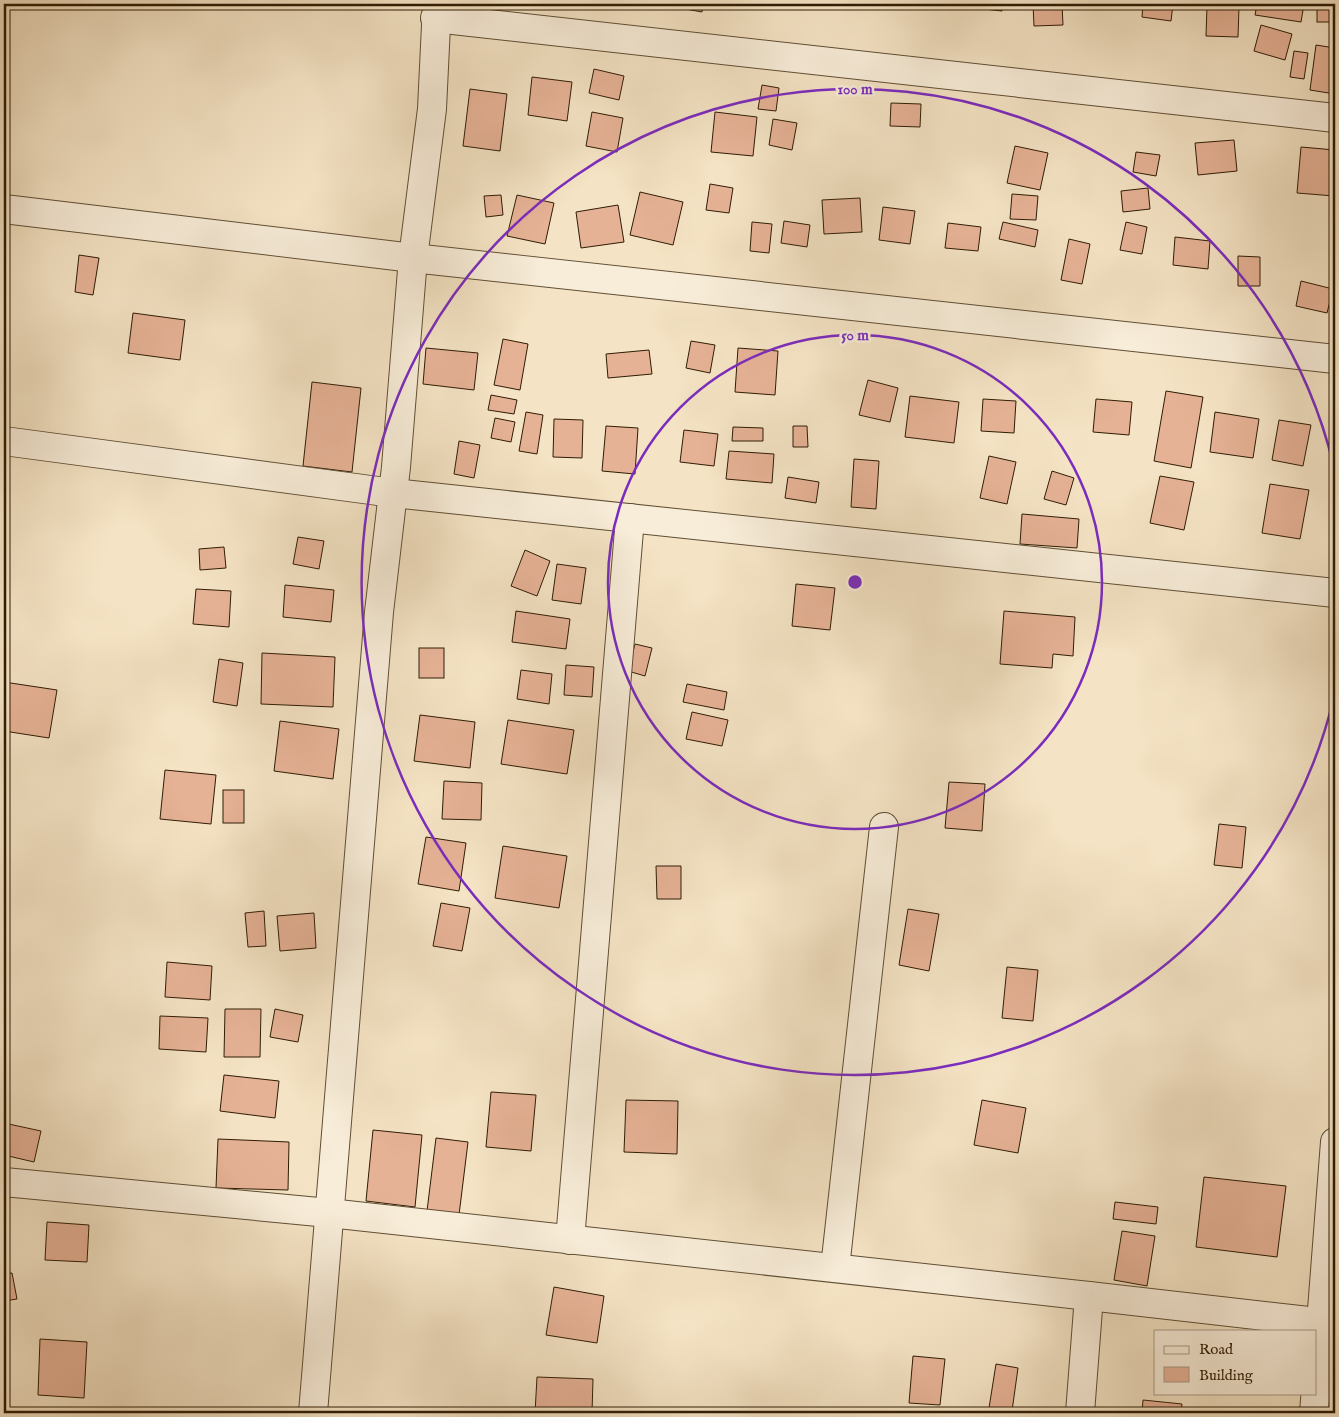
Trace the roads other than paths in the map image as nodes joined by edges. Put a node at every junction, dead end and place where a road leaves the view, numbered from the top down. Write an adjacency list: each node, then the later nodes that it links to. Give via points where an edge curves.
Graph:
1 (436, 11): 2 (street); 4 (street, via 432,109)
2 (1335, 118)
3 (4, 210): 4 (street)
4 (413, 258): 5 (street); 7 (street)
5 (1335, 359)
6 (4, 441): 7 (street)
7 (393, 493): 8 (street); 13 (street, via 378,612)
8 (630, 518): 9 (street); 14 (street)
9 (1335, 592)
10 (884, 826): 15 (street)
11 (1335, 1142): 17 (street)
12 (4, 1182): 13 (street)
13 (329, 1213): 14 (street); 18 (street)
14 (570, 1240): 15 (street)
15 (835, 1268): 16 (street)
16 (1089, 1296): 17 (street); 19 (street)
17 (1328, 1323): 20 (street)
18 (313, 1413)
19 (1080, 1413)
20 (1314, 1413)

